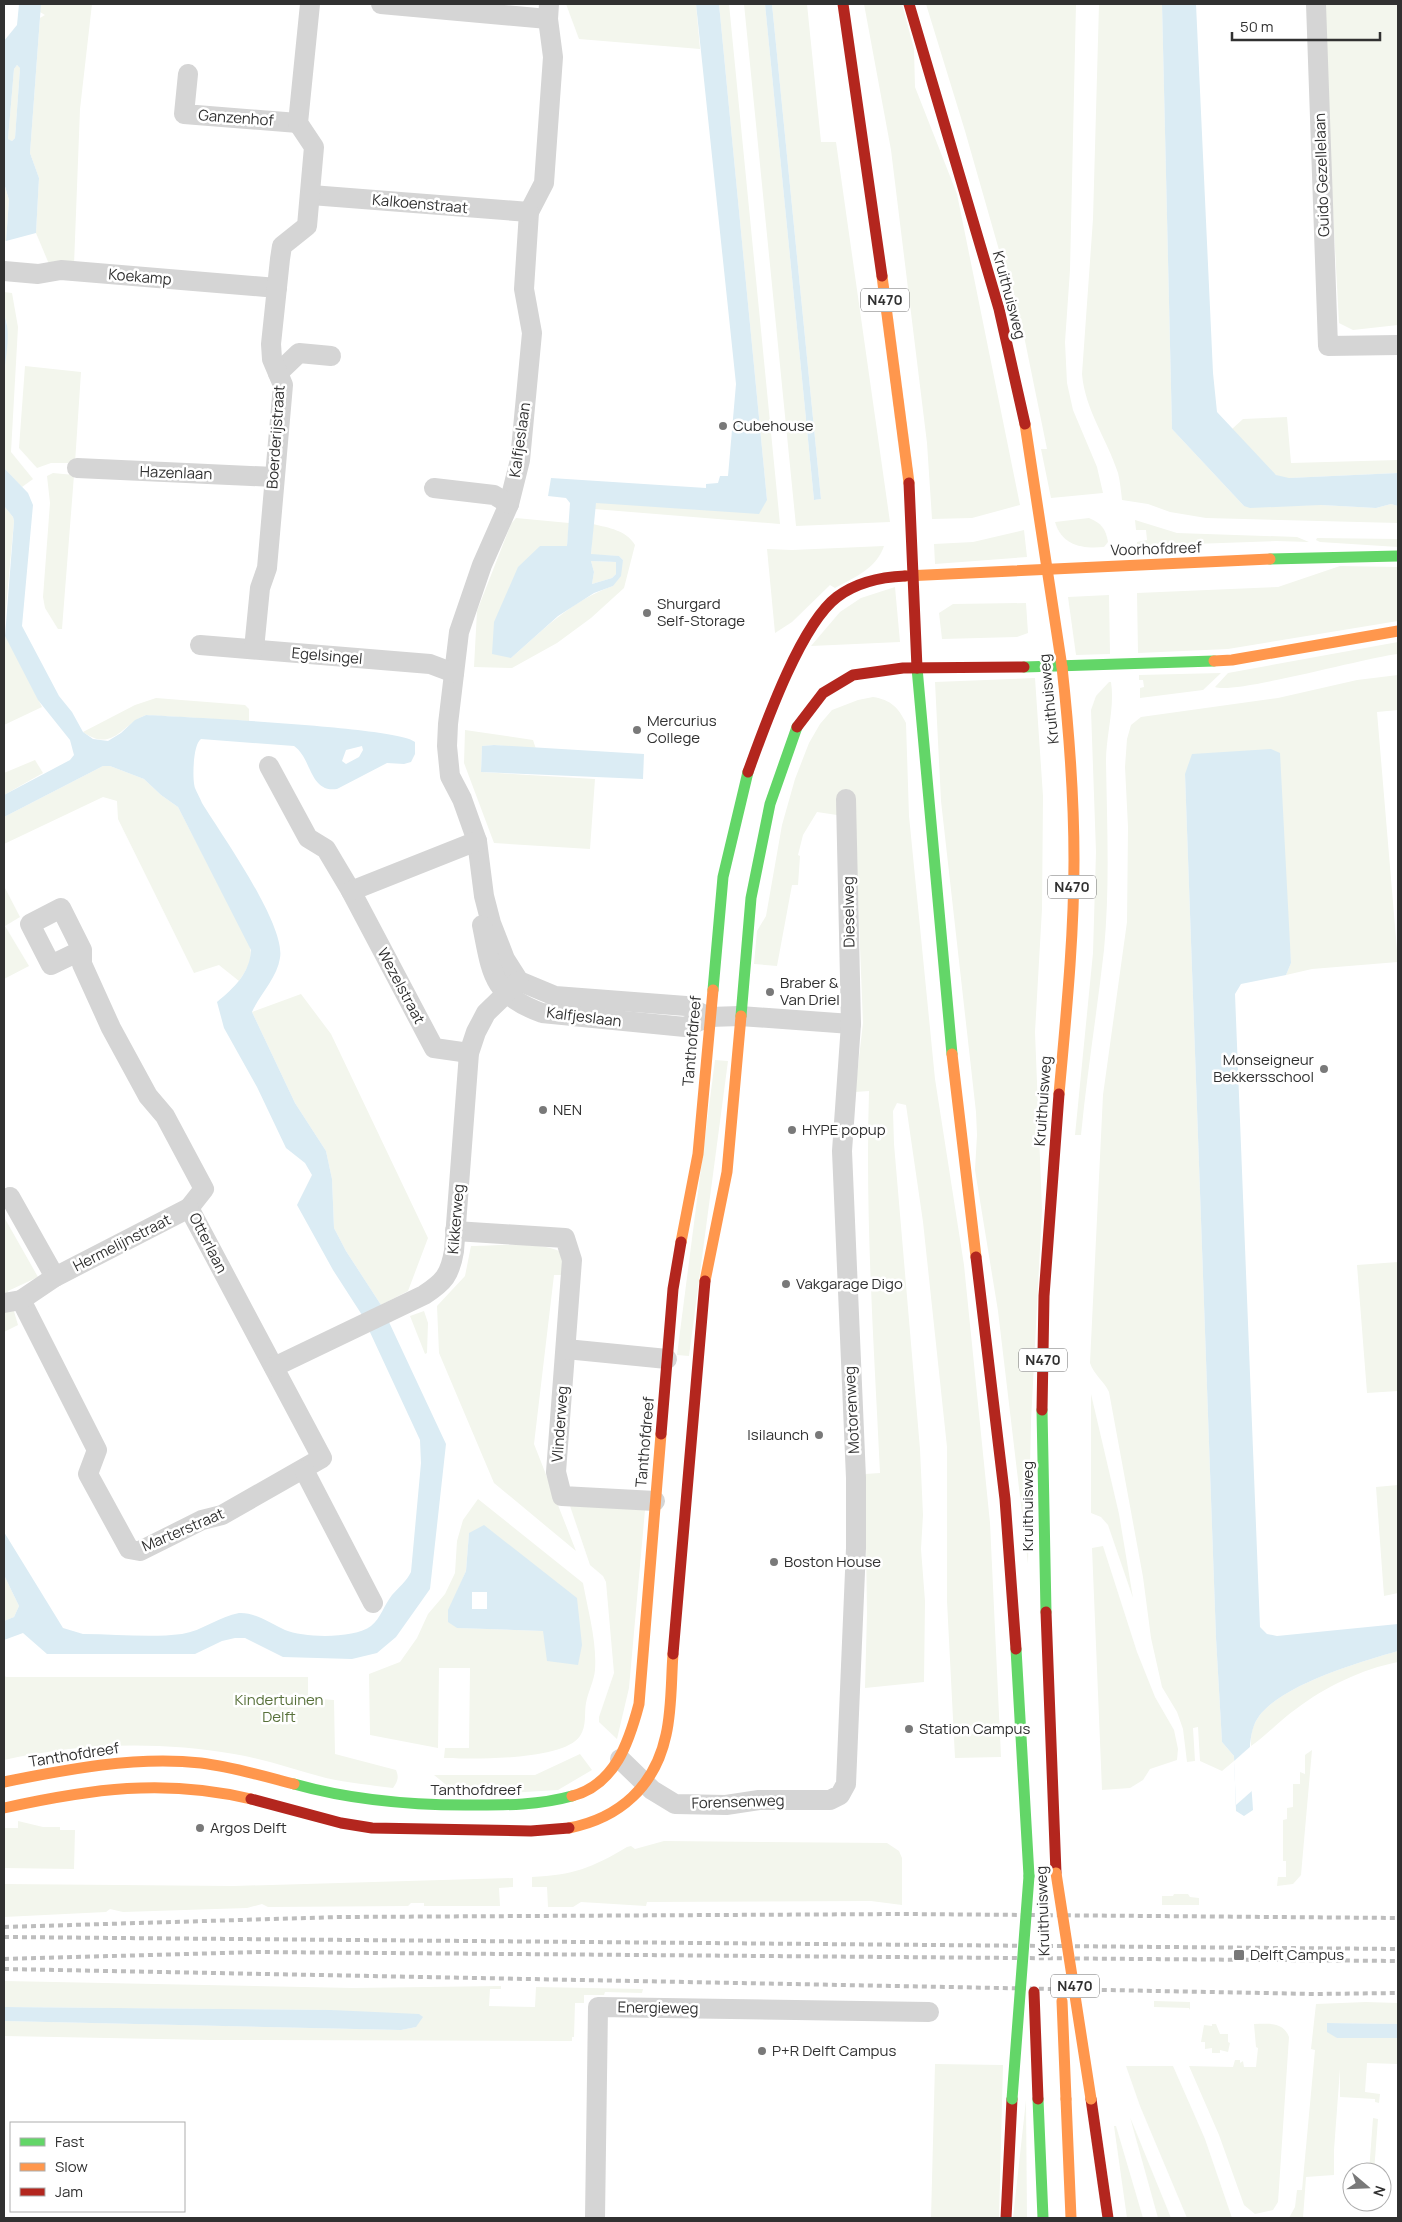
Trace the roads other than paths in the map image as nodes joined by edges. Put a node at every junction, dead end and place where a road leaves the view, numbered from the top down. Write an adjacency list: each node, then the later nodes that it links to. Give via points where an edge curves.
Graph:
1 (310, 4): 8 (street)
2 (380, 4): 6 (street)
3 (842, 4): 22 (main road, Kruithuisweg / N470, via 897,378 911,498)
4 (910, 4): 21 (main road, Kruithuisweg / N470, via 988,272 1021,402)
5 (1316, 4): 13 (street, Guido Gezellelaan, via 1328,346)
6 (549, 11): 10 (street, Kalfjeslaan, via 553,57 544,183)
7 (188, 74): 8 (street, Ganzenhof, via 184,114)
8 (298, 123): 9 (street, Boerderijstraat, via 314,147)
9 (311, 195): 10 (street, Kalkoenstraat); 12 (street, Boerderijstraat, via 307,226 282,246)
10 (529, 212): 19 (street, Kalfjeslaan, via 524,289 532,333 520,460)
11 (4, 272): 12 (street, Koekamp, via 38,274 61,270)
12 (276, 288): 15 (street, Boerderijstraat, via 271,344 272,359)
13 (1398, 345)
14 (331, 356): 15 (street, via 299,352)
15 (278, 373): 17 (street, Boerderijstraat, via 283,384)
16 (77, 468): 17 (street, Hazenlaan)
17 (274, 478): 25 (street, Boerderijstraat, via 267,568 260,588)
18 (434, 488): 19 (street, via 494,495)
19 (509, 504): 28 (street, Kalfjeslaan, via 482,565 459,632)
20 (1398, 556): 21 (main road, Voorhofdreef)
21 (1046, 570): 22 (main road, Voorhofdreef); 26 (main road, Kruithuisweg / N470)
22 (915, 577): 27 (main road, Kruithuisweg / N470); 36 (main road, Tanthofdreef, via 871,580 836,598 813,624 772,706 747,775 723,877)
23 (1398, 632): 26 (main road, via 1232,660)
24 (200, 644): 25 (street, Egelsingel)
25 (254, 649): 28 (street, Egelsingel, via 430,664)
26 (1062, 667): 27 (main road); 56 (main road, Kruithuisweg / N470, via 1070,736 1074,860 1044,1306 1042,1411 1043,1572)
27 (917, 668): 35 (main road, via 853,675 823,693 795,729 770,804 751,898); 57 (main road, Kruithuisweg / N470, via 950,1040 1005,1499)
28 (454, 673): 31 (street, Kalfjeslaan, via 449,717 450,776)
29 (269, 766): 32 (street, Wezelstraat, via 308,838 326,849)
30 (846, 799): 37 (street, Dieselweg)
31 (477, 841): 32 (street); 34 (street, Kalfjeslaan, via 484,896)
32 (351, 891): 38 (street, Wezelstraat, via 434,1048)
33 (82, 950): 40 (street, Otterlaan, via 82,964 108,1022 204,1189)
34 (512, 988): 36 (street, Kalfjeslaan, via 555,996 686,1006); 38 (street, Kikkerweg, via 486,1013)
35 (740, 1016): 36 (street, Kalfjeslaan); 37 (street, Kalfjeslaan); 53 (main road, via 727,1172 705,1277 666,1734 658,1761)
36 (709, 1017): 45 (main road, Tanthofdreef, via 694,1188 677,1255)
37 (851, 1024): 54 (street, Motorenweg, via 842,1151 856,1548 846,1784)
38 (469, 1053): 41 (street, Kikkerweg)
39 (10, 1196): 42 (street, Hermelijnstraat)
40 (189, 1208): 42 (street, Hermelijnstraat); 46 (street, Otterlaan)
41 (455, 1231): 44 (street, Vlinderweg, via 565,1238 572,1260); 46 (street, Kikkerweg, via 450,1270 439,1285)
42 (55, 1277): 43 (street, Hermelijnstraat)
43 (12, 1302): 48 (street, Marterstraat, via 97,1450 88,1474 129,1549 140,1551 202,1520 222,1515)
44 (566, 1349): 45 (street); 49 (street, Vlinderweg, via 556,1472 562,1496)
45 (667, 1359): 49 (main road, Tanthofdreef)
46 (274, 1367): 47 (street, Otterlaan)
47 (322, 1458): 48 (street, Marterstraat)
48 (304, 1470): 50 (street)
49 (655, 1501): 51 (main road, Tanthofdreef, via 639,1704 631,1737)
50 (373, 1603)
51 (620, 1760): 52 (main road, Tanthofdreef, via 594,1786 570,1799 524,1806 372,1802 236,1769 166,1761 95,1764); 53 (street, Forensenweg)
52 (4, 1782)
53 (644, 1784): 54 (street, Forensenweg, via 675,1804 830,1800); 55 (main road, via 635,1796 614,1812 582,1827 564,1830 383,1829 343,1823 218,1791 158,1786 81,1791)
54 (840, 1795)
55 (4, 1808)
56 (1056, 1872): 62 (main road, Kruithuisweg / N470, bridge); 63 (main road, N470, bridge)
57 (1029, 1876): 60 (main road, N470, bridge); 61 (main road, Kruithuisweg / N470, bridge)
58 (929, 2012): 59 (street, Energieweg, via 598,2007)
59 (595, 2218)
60 (1006, 2218)
61 (1043, 2218)
62 (1071, 2218)
63 (1108, 2218)

